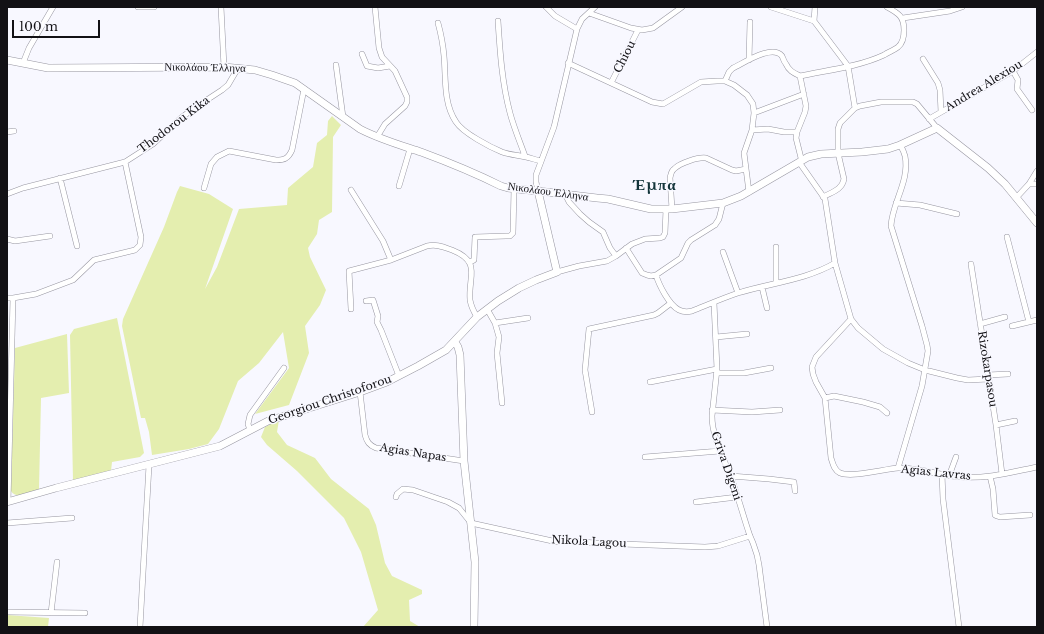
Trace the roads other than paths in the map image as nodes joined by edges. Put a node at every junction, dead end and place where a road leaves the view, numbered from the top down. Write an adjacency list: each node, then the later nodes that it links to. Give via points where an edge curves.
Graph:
1 (53, 7): 26 (street)
2 (138, 7): 3 (street)
3 (154, 7)
4 (221, 7): 31 (street)
5 (375, 7): 29 (street, via 379,48 382,57)
6 (546, 7): 19 (street, via 560,20)
7 (595, 7): 13 (street)
8 (682, 7): 20 (street, via 653,28)
9 (771, 7): 16 (street)
10 (815, 7): 16 (street)
11 (887, 7): 14 (street)
12 (962, 7): 14 (street)
13 (589, 13): 19 (street); 20 (street)
14 (903, 18): 30 (street, via 904,35 898,47 873,60)
15 (498, 21): 54 (street, via 506,94 510,113)
16 (814, 21): 30 (street)
17 (750, 22): 25 (street)
18 (438, 23): 54 (street, via 443,42 447,98 456,123 492,147 509,154)
19 (577, 29): 27 (street)
20 (638, 30): 36 (street, Chiou)
21 (1037, 52): 33 (street, Andrea Alexiou)
22 (362, 54): 29 (street, via 367,66)
23 (923, 59): 41 (street, via 938,83)
24 (7, 60): 26 (street, Νικολάου Έλληνα)
25 (749, 60): 34 (street, via 766,52 778,53 788,69); 35 (street, via 731,70)
26 (23, 63): 31 (street, Νικολάου Έλληνα, via 48,68)
27 (568, 63): 36 (street); 55 (street, via 551,137)
28 (336, 65): 43 (street)
29 (390, 66): 50 (street, via 395,71 407,102 402,110 385,124)
30 (848, 66): 34 (street); 39 (street)
31 (224, 67): 32 (street, Νικολάου Έλληνα)
32 (238, 68): 37 (street, Νικολάου Έλληνα, via 291,81); 57 (street, Thodorou Kika, via 222,90 181,118 153,144)
33 (1013, 71): 40 (street, via 1018,80 1017,89); 41 (street, Andrea Alexiou)
34 (800, 76): 38 (street)
35 (725, 81): 36 (street, via 701,82 663,104 652,102); 42 (street, via 747,96 753,104)
36 (611, 84)
37 (304, 89): 43 (street, Νικολάου Έλληνα); 64 (street, via 292,150 287,158 276,160 229,151 217,157 211,164)
38 (804, 94): 42 (street); 49 (street, via 806,109)
39 (855, 108): 44 (street, via 881,102 912,102 917,104); 53 (street, via 838,126)
40 (1032, 110)
41 (941, 112): 44 (street, Andrea Alexiou)
42 (754, 113): 46 (street)
43 (343, 117): 50 (street, Νικολάου Έλληνα)
44 (929, 119): 45 (street)
45 (937, 128): 51 (street, Νικολάου Έλληνα); 72 (street, via 988,168)
46 (752, 130): 49 (street); 58 (street, via 744,153)
47 (14, 131): 48 (street)
48 (7, 132)
49 (797, 132): 56 (street)
50 (377, 137): 52 (street, Νικολάου Έλληνα)
51 (900, 145): 53 (street, Νικολάου Έλληνα, via 875,151); 74 (street, via 905,154 906,164)
52 (410, 149): 63 (street); 65 (street, Νικολάου Έλληνα)
53 (838, 153): 56 (street, Νικολάου Έλληνα, via 814,155); 71 (street, via 843,183 837,190)
54 (526, 156): 55 (street)
55 (541, 161): 67 (street, via 536,175)
56 (800, 161): 68 (street, Νικολάου Έλληνα); 71 (street)
57 (125, 162): 60 (street, Thodorou Kika); 96 (street, via 141,237 140,245 134,250 94,260 73,280 36,294)
58 (746, 169): 68 (street); 75 (street, via 732,170 702,157 675,167 670,178)
59 (1037, 171): 61 (street)
60 (60, 178): 69 (street, Thodorou Kika); 81 (street)
61 (1029, 184): 62 (street); 72 (street)
62 (1037, 184)
63 (399, 186)
64 (204, 188)
65 (514, 189): 67 (street, Νικολάου Έλληνα); 87 (street, via 513,233 510,236 475,237 474,260)
66 (351, 190): 86 (street, via 383,241)
67 (538, 191): 70 (street, Νικολάου Έλληνα); 90 (street)
68 (749, 192): 73 (street, Νικολάου Έλληνα)
69 (7, 194)
70 (565, 194): 75 (street, Νικολάου Έλληνα, via 608,199 648,209); 85 (street, via 580,214 603,232)
71 (823, 197): 88 (street)
72 (1016, 198): 77 (street)
73 (724, 203): 75 (street, Νικολάου Έλληνα); 91 (street, via 715,225 691,240 681,258)
74 (896, 203): 76 (street, via 920,205); 118 (street, via 891,226 928,345)
75 (669, 209): 83 (street, Georgiou Christoforou, via 663,237 645,239)
76 (957, 214)
77 (1037, 223)
78 (50, 236): 80 (street, via 14,242)
79 (1007, 237): 108 (street)
80 (7, 240)
81 (77, 246)
82 (776, 247): 92 (street)
83 (626, 248): 85 (street, Georgiou Christoforou); 91 (street, via 642,272 647,275)
84 (723, 252): 94 (street)
85 (616, 256): 90 (street, Georgiou Christoforou, via 607,262)
86 (391, 260): 87 (street, via 427,246 438,245 459,253); 101 (street, via 350,271)
87 (470, 262): 103 (street, via 470,300)
88 (835, 262): 92 (street, via 808,275); 106 (street)
89 (971, 264): 110 (street, Rizokarpasou)
90 (557, 272): 102 (street, Georgiou Christoforou, via 519,288)
91 (656, 274): 98 (street)
92 (776, 283): 93 (street)
93 (762, 287): 94 (street); 100 (street)
94 (738, 293): 99 (street)
95 (7, 298): 96 (street)
96 (14, 298): 115 (street)
97 (366, 301): 121 (street, via 373,300 378,316 377,322)
98 (671, 303): 99 (street, via 678,310 688,312); 129 (street, via 658,313 589,329 585,370)
99 (714, 303): 113 (street, Griva Digeni)
100 (767, 308)
101 (351, 309)
102 (486, 309): 103 (street, Georgiou Christoforou); 109 (street)
103 (477, 317): 114 (street, Georgiou Christoforou)
104 (1005, 317): 110 (street)
105 (528, 318): 109 (street)
106 (851, 319): 118 (street, via 863,333 894,356); 125 (street, via 813,362 813,374)
107 (1037, 320): 108 (street)
108 (1029, 322): 111 (street)
109 (495, 323): 126 (street, via 499,337 496,353)
110 (980, 324): 122 (street, Rizokarpasou)
111 (1012, 326)
112 (747, 334): 113 (street)
113 (716, 337): 119 (street, Griva Digeni)
114 (455, 342): 121 (street, Georgiou Christoforou, via 446,350); 137 (street, via 460,354)
115 (10, 368): 149 (street)
116 (284, 368): 133 (street, via 250,415)
117 (771, 368): 119 (street, via 744,372)
118 (925, 370): 122 (street, via 968,380); 140 (street)
119 (717, 371): 123 (street); 127 (street, Griva Digeni)
120 (1008, 374): 122 (street)
121 (399, 376): 124 (street, Georgiou Christoforou)
122 (988, 377): 132 (street, Rizokarpasou)
123 (650, 382)
124 (360, 392): 133 (street, Georgiou Christoforou, via 278,417); 137 (street, Agias Napas, via 366,440 372,446)
125 (825, 398): 130 (street, via 834,396 863,402 880,407); 140 (street, Agias Lavras, via 831,458 836,470 848,474)
126 (502, 403)
127 (712, 410): 128 (street); 134 (street, Griva Digeni, via 712,423)
128 (780, 410)
129 (592, 412)
130 (887, 413)
131 (1015, 421): 132 (street)
132 (996, 425): 142 (street, Rizokarpasou)
133 (250, 430): 138 (street, Georgiou Christoforou, via 220,446)
134 (720, 451): 135 (street); 143 (street, Griva Digeni)
135 (645, 457)
136 (956, 457): 144 (street)
137 (464, 461): 154 (street)
138 (149, 465): 149 (street, Georgiou Christoforou); 160 (street)
139 (1037, 467): 142 (street, Agias Lavras)
140 (898, 468): 141 (street, Agias Lavras)
141 (942, 474): 144 (street, Agias Lavras); 163 (street)
142 (1002, 474): 145 (street, Agias Lavras)
143 (730, 476): 146 (street, via 794,482); 148 (street, Griva Digeni)
144 (948, 476): 145 (street, Agias Lavras)
145 (990, 476): 151 (street, via 995,515)
146 (796, 491)
147 (396, 497): 154 (street, via 403,489 448,502 459,508)
148 (737, 497): 150 (street); 155 (street, Griva Digeni)
149 (7, 502)
150 (696, 502)
151 (1030, 515)
152 (72, 518): 153 (street)
153 (7, 523)
154 (471, 523): 155 (street, Nikola Lagou, via 557,542 705,547 718,546); 161 (street, via 475,562)
155 (750, 536): 162 (street, Griva Digeni, via 758,555)
156 (57, 562): 159 (street)
157 (7, 612): 159 (street)
158 (85, 612): 159 (street)
159 (51, 613)
160 (140, 627)
161 (474, 627)
162 (767, 627)
163 (960, 627)

